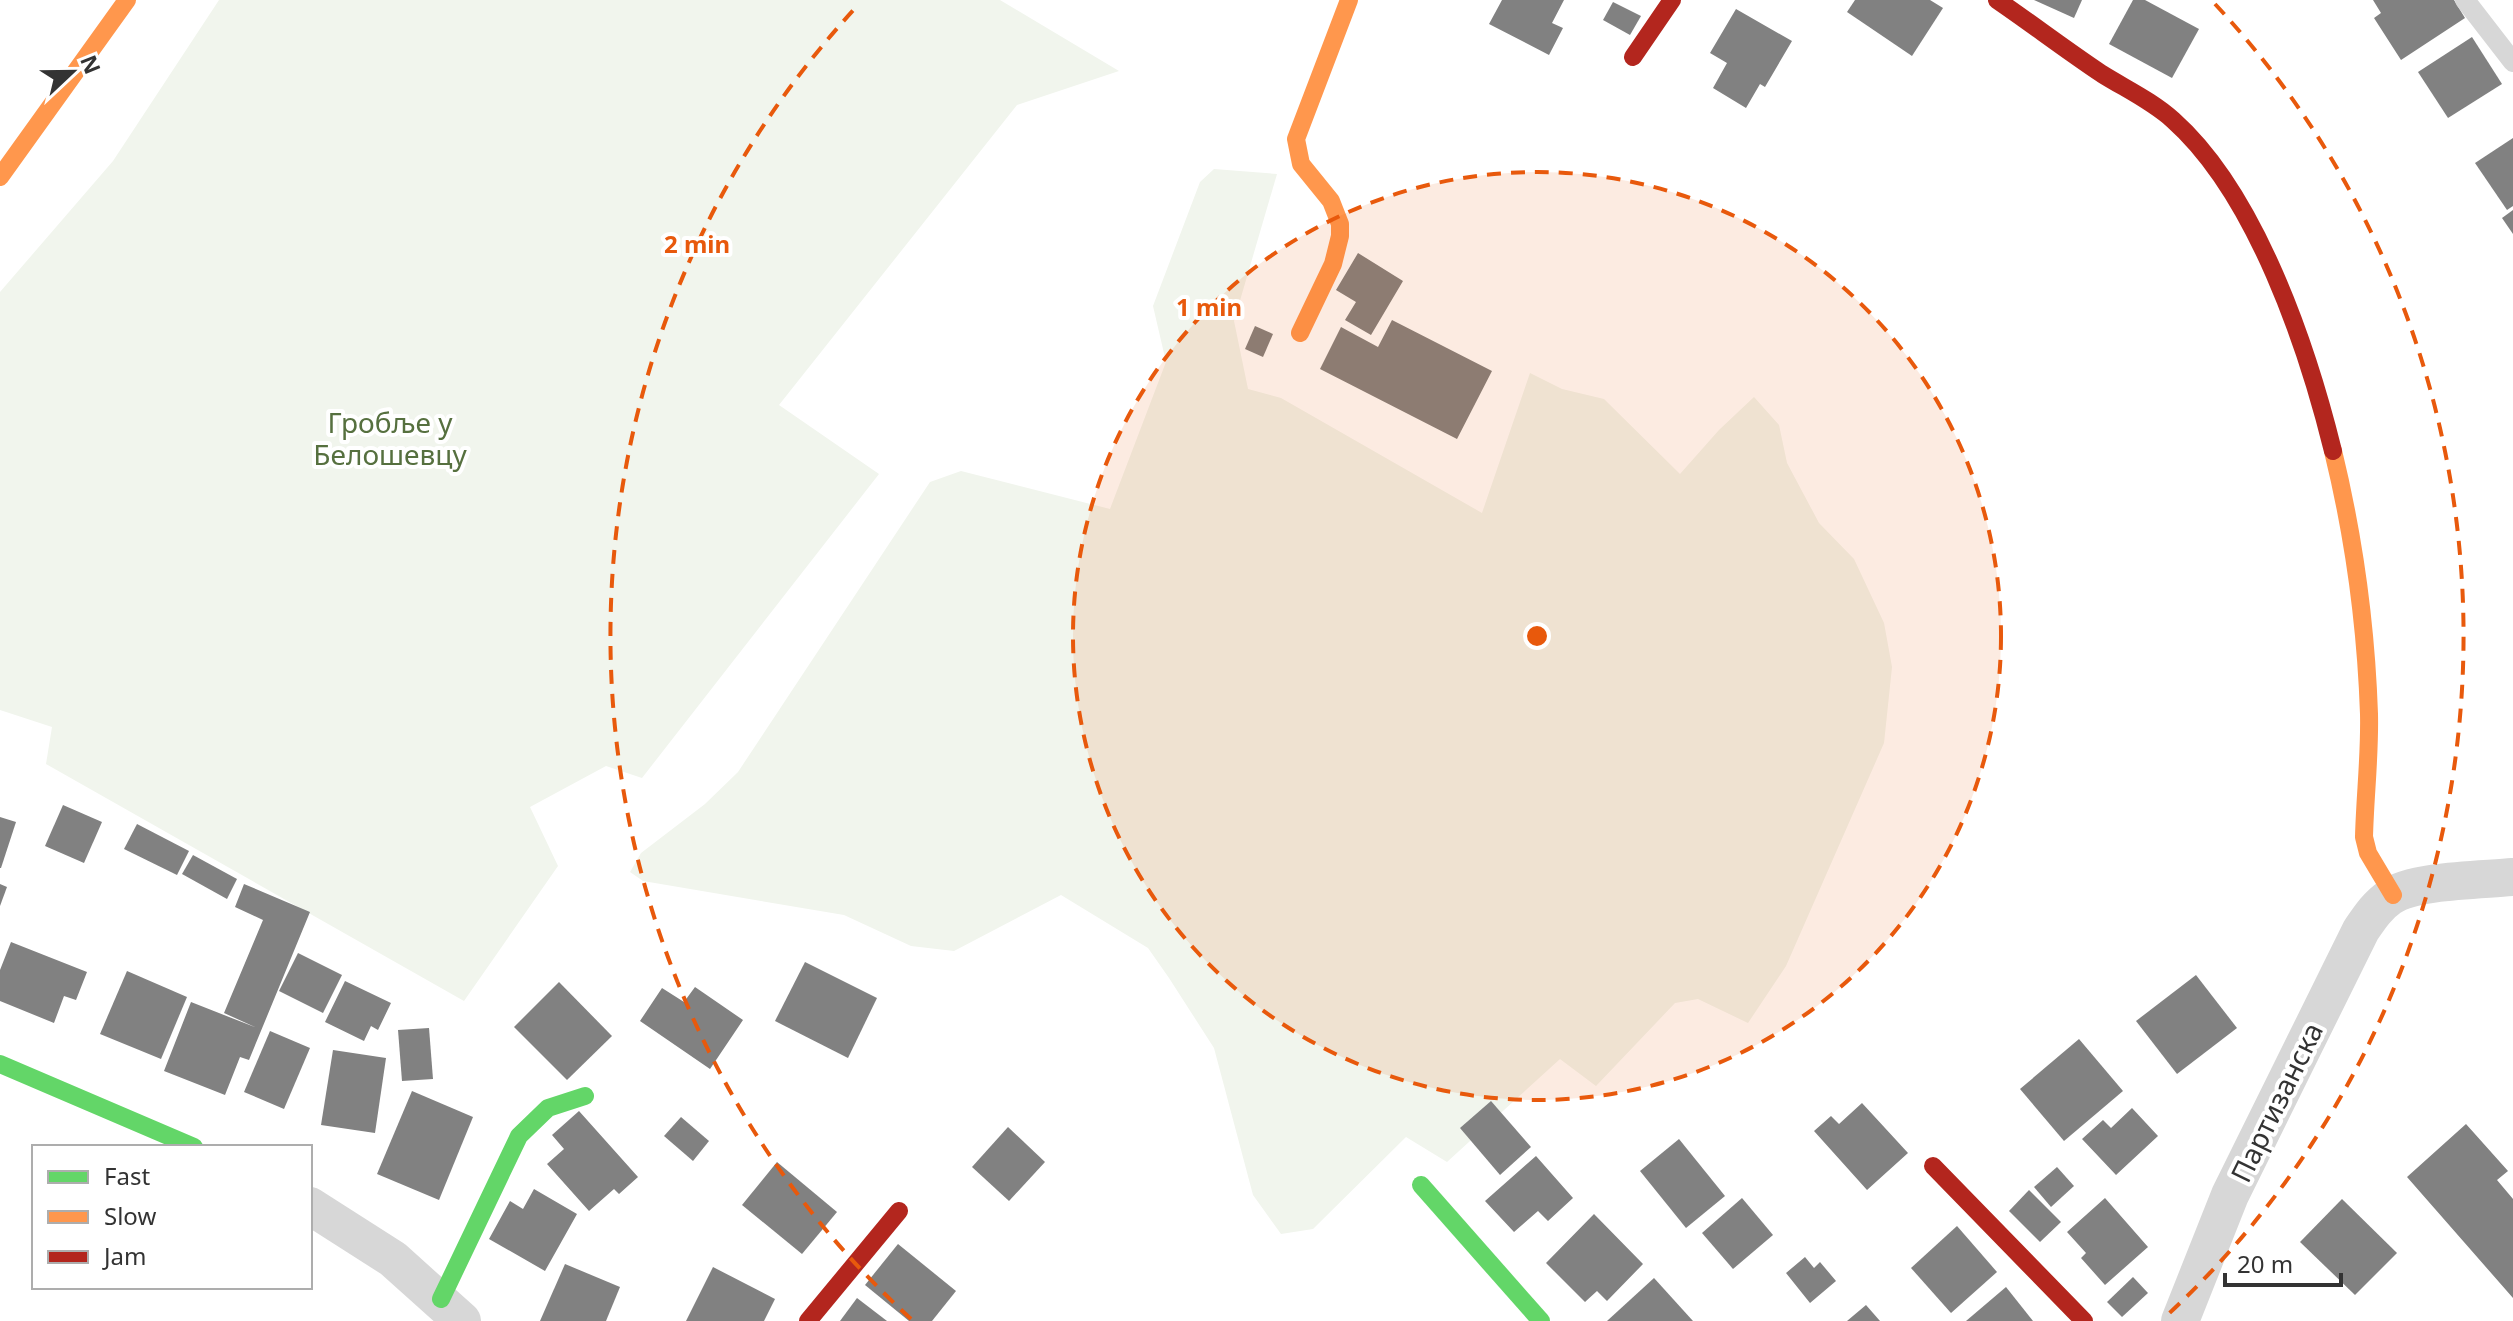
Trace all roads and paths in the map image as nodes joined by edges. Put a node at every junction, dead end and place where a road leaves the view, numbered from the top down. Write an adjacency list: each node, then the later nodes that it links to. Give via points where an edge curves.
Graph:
1 (127, 0): 8 (street)
2 (1349, 0): 9 (street, via 1296,139 1300,165 1336,209 1341,225 1338,249)
3 (1672, 0): 6 (street)
4 (1997, 0): 11 (street, via 2174,120 2240,207 2285,301 2312,374 2348,515 2369,701 2364,837)
5 (2465, 0): 7 (lane)
6 (1633, 57)
7 (2513, 62)
8 (0, 177)
9 (1300, 333)
10 (2513, 877): 11 (street, via 2426,885)
11 (2393, 895): 23 (street, Партизанска, via 2375,910 2347,958 2230,1195)
12 (0, 1064): 14 (street)
13 (585, 1096): 19 (street, via 552,1104 519,1136 505,1161)
14 (189, 1145)
15 (1933, 1166): 22 (street)
16 (1421, 1185): 21 (street)
17 (312, 1207): 19 (street, via 393,1259)
18 (899, 1211): 20 (street)
19 (452, 1310)
20 (808, 1321)
21 (1541, 1321)
22 (2084, 1321)
23 (2180, 1321)

